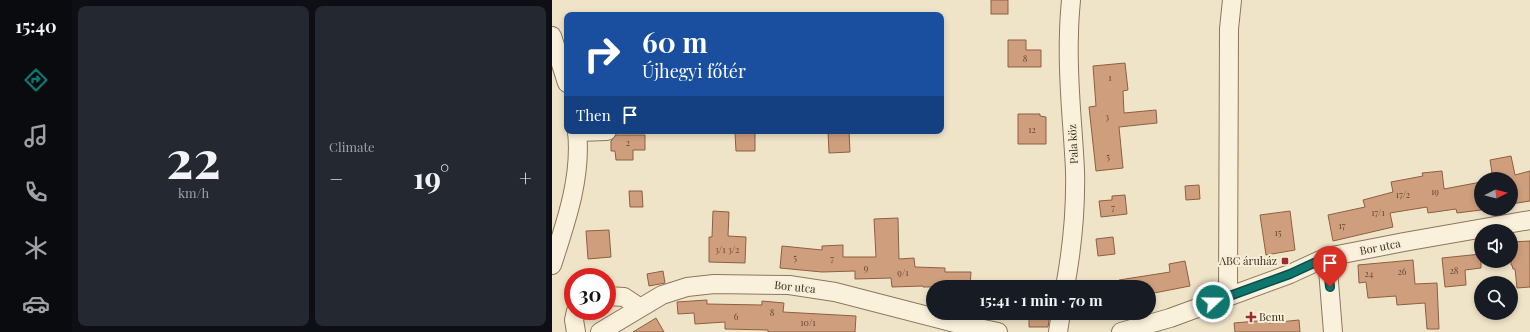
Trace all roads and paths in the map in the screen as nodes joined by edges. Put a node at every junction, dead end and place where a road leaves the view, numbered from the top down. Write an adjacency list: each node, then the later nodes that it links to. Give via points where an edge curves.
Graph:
1 (1072, 0): 9 (street, Pala köz, via 1068,34 1075,172 1074,218)
2 (1232, 0): 10 (street, via 1229,29)
3 (552, 36): 4 (street)
4 (564, 74)
5 (577, 134): 8 (street, via 577,174)
6 (1530, 220): 7 (street, Bor utca)
7 (1327, 257): 10 (street, Bor utca, via 1290,274); 20 (street)
8 (552, 265)
9 (1066, 280)
10 (1228, 296): 19 (street, Bor utca, via 1170,318)
11 (616, 297): 12 (street, via 624,297)
12 (640, 307): 16 (street, Bor utca); 17 (street, Bor utca, via 662,295 700,286 789,285 835,292)
13 (574, 320): 15 (street)
14 (1060, 320): 18 (street)
15 (576, 332)
16 (600, 332)
17 (998, 332)
18 (1058, 332)
19 (1121, 332)
20 (1333, 332)

